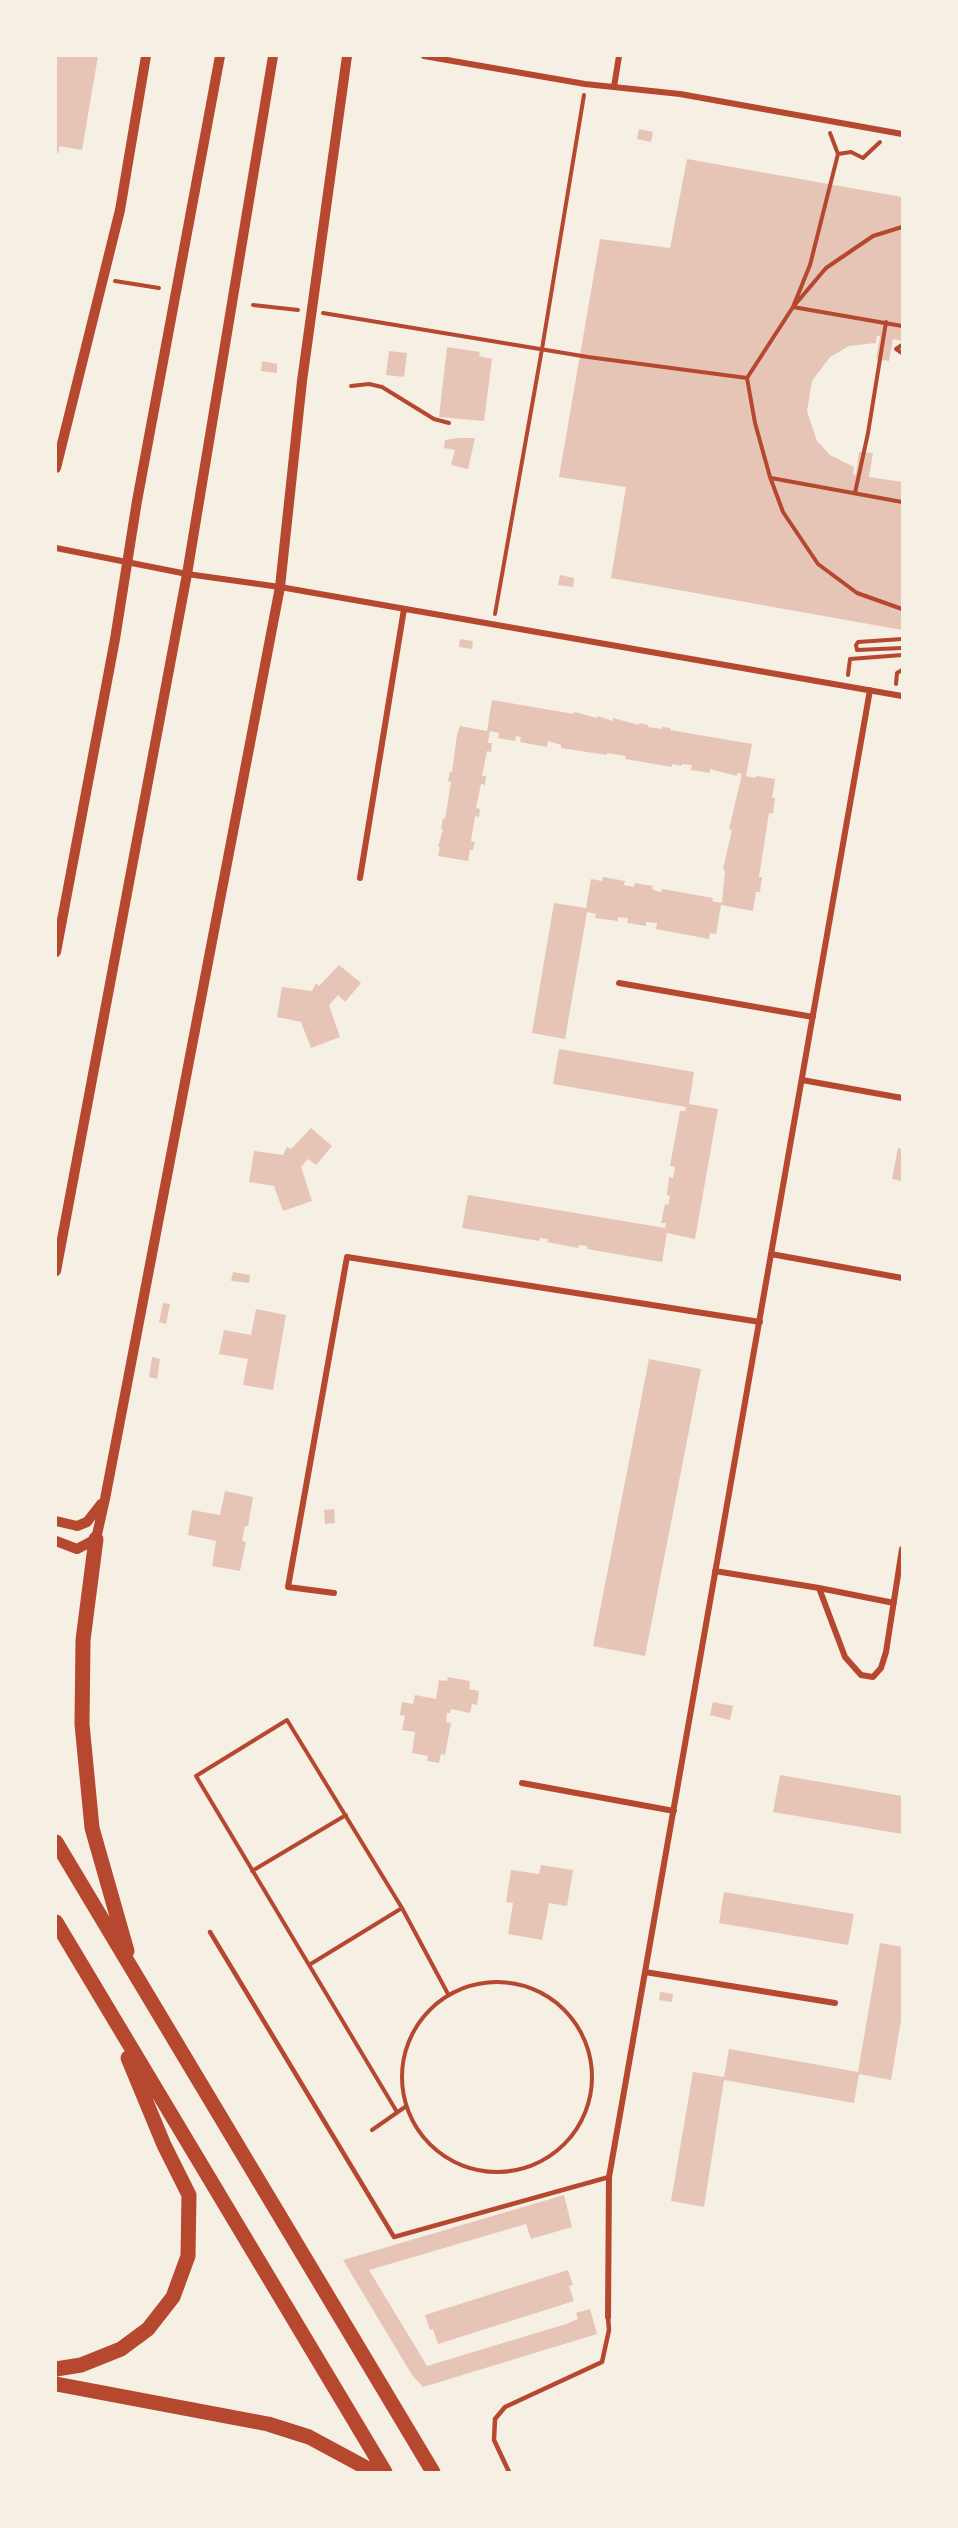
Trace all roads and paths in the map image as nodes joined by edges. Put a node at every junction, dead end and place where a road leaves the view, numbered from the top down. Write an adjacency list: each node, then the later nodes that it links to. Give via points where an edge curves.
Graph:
1 (146, 56): 28 (street, via 120,210)
2 (220, 56): 33 (street)
3 (273, 56): 34 (street)
4 (347, 56): 35 (street, via 302,381)
5 (424, 56): 7 (street)
6 (619, 56): 8 (street)
7 (585, 84): 8 (street); 23 (path)
8 (614, 87): 9 (street, via 680,94)
9 (825, 121): 10 (street); 12 (path)
10 (892, 132): 11 (street); 12 (path, via 863,158 851,152)
11 (903, 134)
12 (838, 154): 17 (path, via 810,265)
13 (903, 227): 17 (path, via 873,236 826,268)
14 (112, 280): 15 (path)
15 (159, 288)
16 (253, 305): 18 (path)
17 (793, 307): 20 (path); 25 (path)
18 (302, 311)
19 (321, 313): 23 (path)
20 (886, 322): 21 (path); 30 (path)
21 (903, 326)
22 (903, 345): 24 (path, via 896,349)
23 (542, 349): 25 (path); 38 (path)
24 (903, 353)
25 (747, 378): 29 (path)
26 (351, 386): 27 (path, via 382,387 434,419)
27 (449, 423)
28 (56, 468)
29 (770, 477): 30 (path); 37 (path, via 783,512 818,564 857,593)
30 (855, 493): 31 (path)
31 (903, 502)
32 (56, 548): 33 (street)
33 (127, 561): 34 (street); 48 (street)
34 (187, 574): 35 (street); 54 (street)
35 (280, 587): 36 (street); 57 (street)
36 (404, 609): 38 (street); 47 (street)
37 (903, 609)
38 (493, 624): 44 (street)
39 (900, 639): 40 (path, via 858,642 857,650)
40 (903, 648)
41 (903, 655): 44 (path, via 850,659)
42 (903, 670): 43 (path)
43 (897, 673)
44 (847, 686): 45 (street)
45 (870, 690): 46 (street); 50 (street)
46 (903, 696)
47 (360, 878)
48 (56, 952)
49 (619, 983): 50 (street)
50 (813, 1017): 51 (street)
51 (802, 1080): 52 (street); 53 (street)
52 (903, 1098)
53 (771, 1254): 55 (street); 56 (street)
54 (56, 1271)
55 (903, 1278)
56 (760, 1322): 62 (street); 64 (street, via 347,1257 288,1587)
57 (105, 1499): 58 (street, via 87,1522 77,1526); 59 (street)
58 (56, 1521)
59 (96, 1539): 60 (street, via 77,1549); 75 (highway, via 83,1640 82,1724 92,1828)
60 (56, 1541)
61 (903, 1549): 65 (street)
62 (715, 1571): 63 (street); 67 (street)
63 (819, 1588): 65 (street); 65 (street, via 845,1657 861,1675 873,1677 881,1668)
64 (334, 1593)
65 (894, 1603)
66 (522, 1783): 67 (street)
67 (674, 1811): 76 (street)
68 (346, 1815): 70 (path); 70 (path, via 287,1720 196,1776); 71 (path)
69 (56, 1842): 75 (highway)
70 (252, 1871): 74 (path)
71 (402, 1908): 74 (path); 77 (path)
72 (56, 1922): 79 (highway)
73 (210, 1932): 83 (lane, via 394,2237)
74 (309, 1965): 81 (path)
75 (133, 1971): 89 (highway)
76 (645, 1972): 78 (street); 83 (street)
77 (448, 1994): 80 (path, via 418,2022 403,2059); 80 (path, via 492,1982 520,1984 554,2000 579,2028 592,2062 589,2104 571,2139 539,2164 491,2174 446,2159 422,2138)
78 (835, 2003)
79 (105, 2006): 85 (highway, via 189,2195 188,2256 173,2297 148,2329 121,2349 81,2366); 88 (highway)
80 (405, 2106): 81 (path)
81 (397, 2112): 82 (path)
82 (372, 2130)
83 (609, 2177): 84 (street)
84 (608, 2316): 90 (lane, via 602,2362 505,2408 495,2419 494,2440)
85 (56, 2369)
86 (56, 2384): 87 (highway, via 268,2424 309,2437)
87 (374, 2472)
88 (385, 2472)
89 (433, 2472)
90 (509, 2472)

